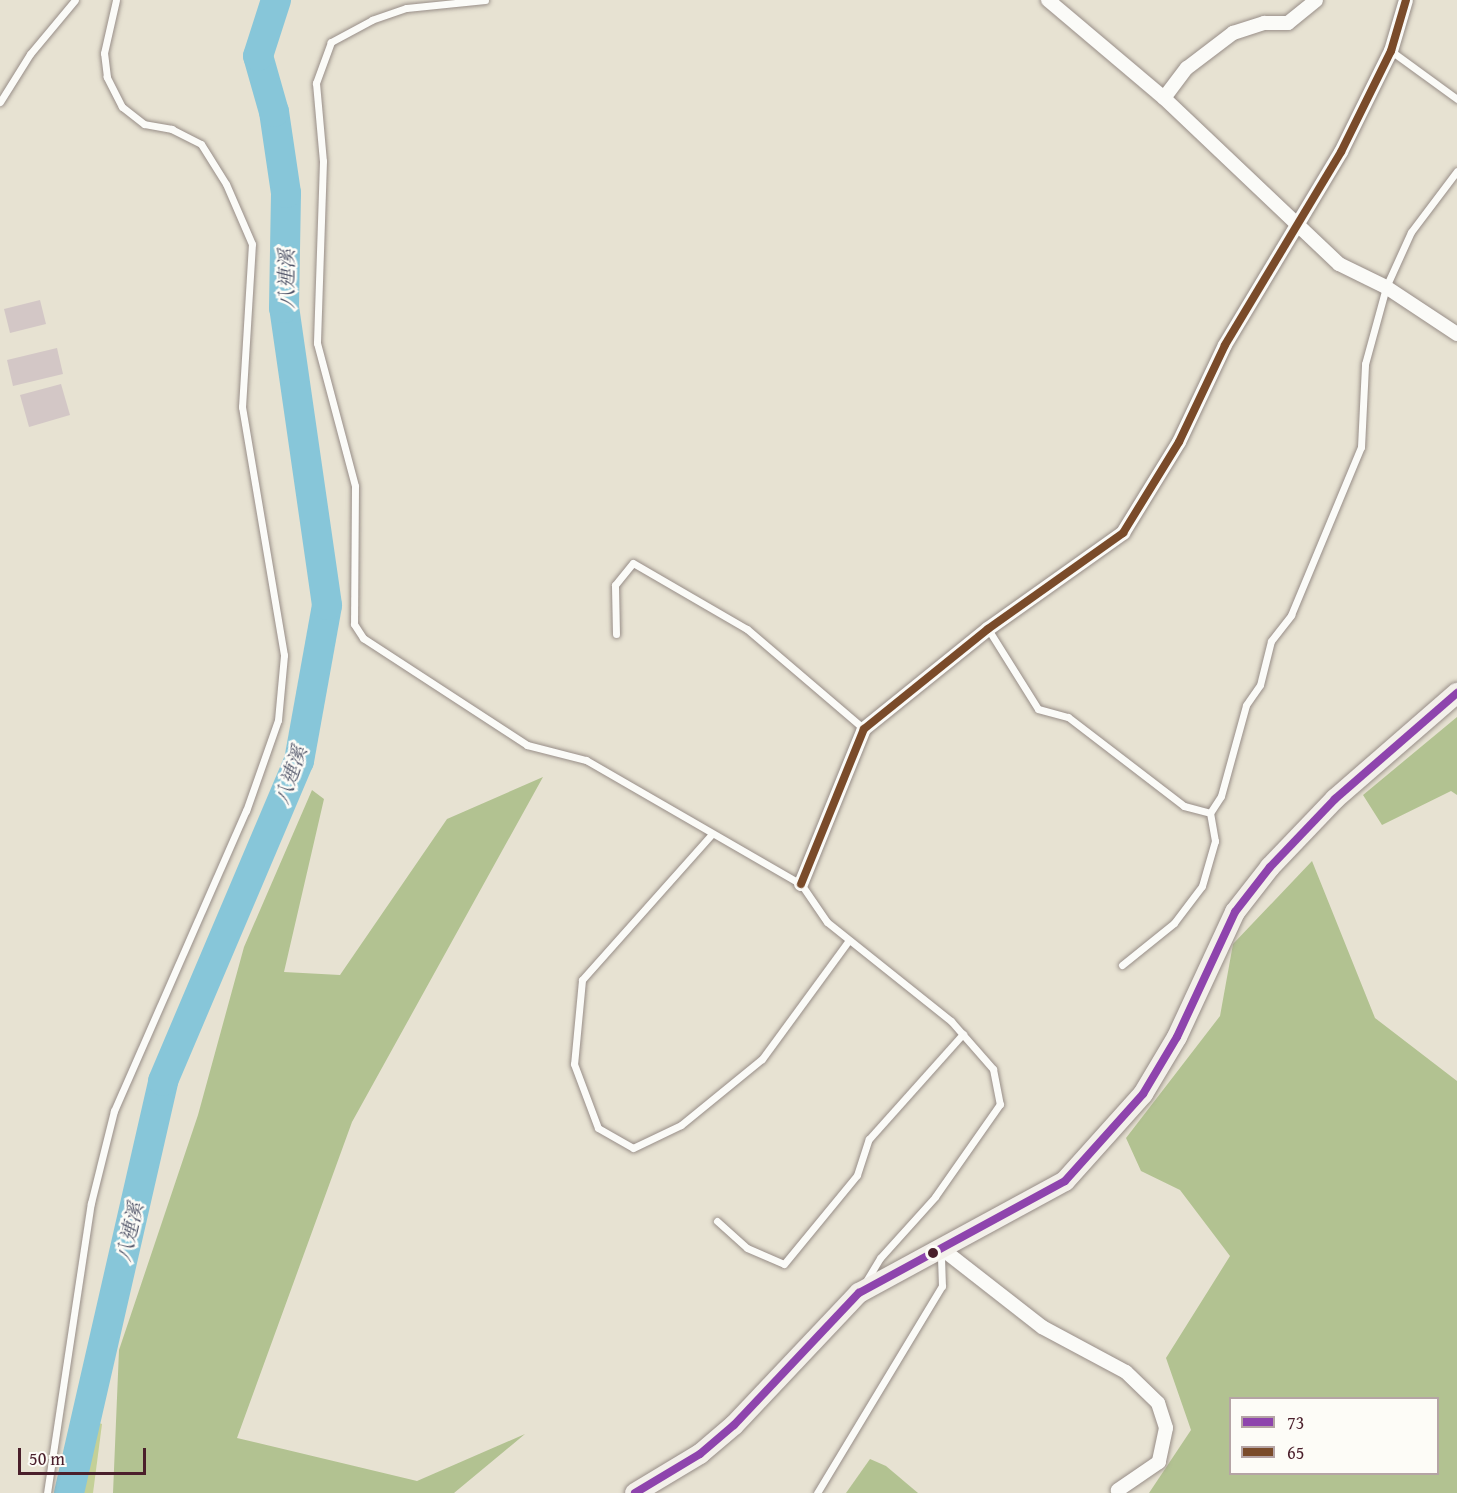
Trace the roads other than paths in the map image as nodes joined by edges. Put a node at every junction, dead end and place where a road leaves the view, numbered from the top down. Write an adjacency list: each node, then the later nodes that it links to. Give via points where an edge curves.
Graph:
1 (75, 0): 10 (lane, via 30,54)
2 (116, 0): 29 (lane, via 104,53 107,77 122,107 144,124 172,129 201,144 226,184 252,244 242,407 284,655 278,720 246,811 114,1111 91,1203)
3 (485, 0): 20 (lane, via 406,8 372,20 331,42 316,83 322,161 317,343 355,486 354,624 363,638 527,745 586,760)
4 (1048, 0): 8 (street)
5 (1316, 0): 8 (street, via 1288,23 1264,23 1233,33 1187,68)
6 (1406, 0): 7 (street)
7 (1391, 51): 9 (lane); 12 (street, via 1341,152)
8 (1164, 98): 12 (street)
9 (1457, 99)
10 (0, 102)
11 (1457, 171): 13 (lane, via 1411,232)
12 (1295, 224): 13 (street, via 1339,264); 15 (street, via 1225,345 1179,442 1123,533)
13 (1386, 287): 14 (street); 19 (lane, via 1365,364 1361,447 1291,615 1271,641 1260,685 1246,705 1221,796)
14 (1457, 334)
15 (987, 629): 18 (street); 19 (lane, via 1038,710 1068,717 1184,806)
16 (616, 634): 18 (lane, via 615,585 633,562 747,629)
17 (1457, 693): 26 (main road, via 1335,799 1270,867 1235,912 1177,1037 1114,1131 1065,1181)
18 (864, 729): 21 (street)
19 (1210, 813): 23 (lane, via 1215,841 1202,886 1174,923)
20 (711, 835): 21 (lane); 22 (lane, via 582,980 574,1064 598,1128 633,1148 681,1125 762,1059)
21 (801, 884): 22 (lane, via 827,922)
22 (849, 940): 24 (lane)
23 (1122, 965)
24 (963, 1034): 25 (lane, via 869,1139 857,1175 784,1264 747,1248); 27 (lane, via 993,1069 1000,1104 935,1197 880,1258)
25 (717, 1221)
26 (941, 1248): 27 (main road); 28 (street, via 1042,1327 1126,1372 1158,1403 1166,1428 1160,1462); 31 (lane, via 942,1286)
27 (859, 1293): 30 (main road, via 734,1425 700,1454)
28 (1118, 1490)
29 (47, 1493)
30 (635, 1493)
31 (817, 1493)

